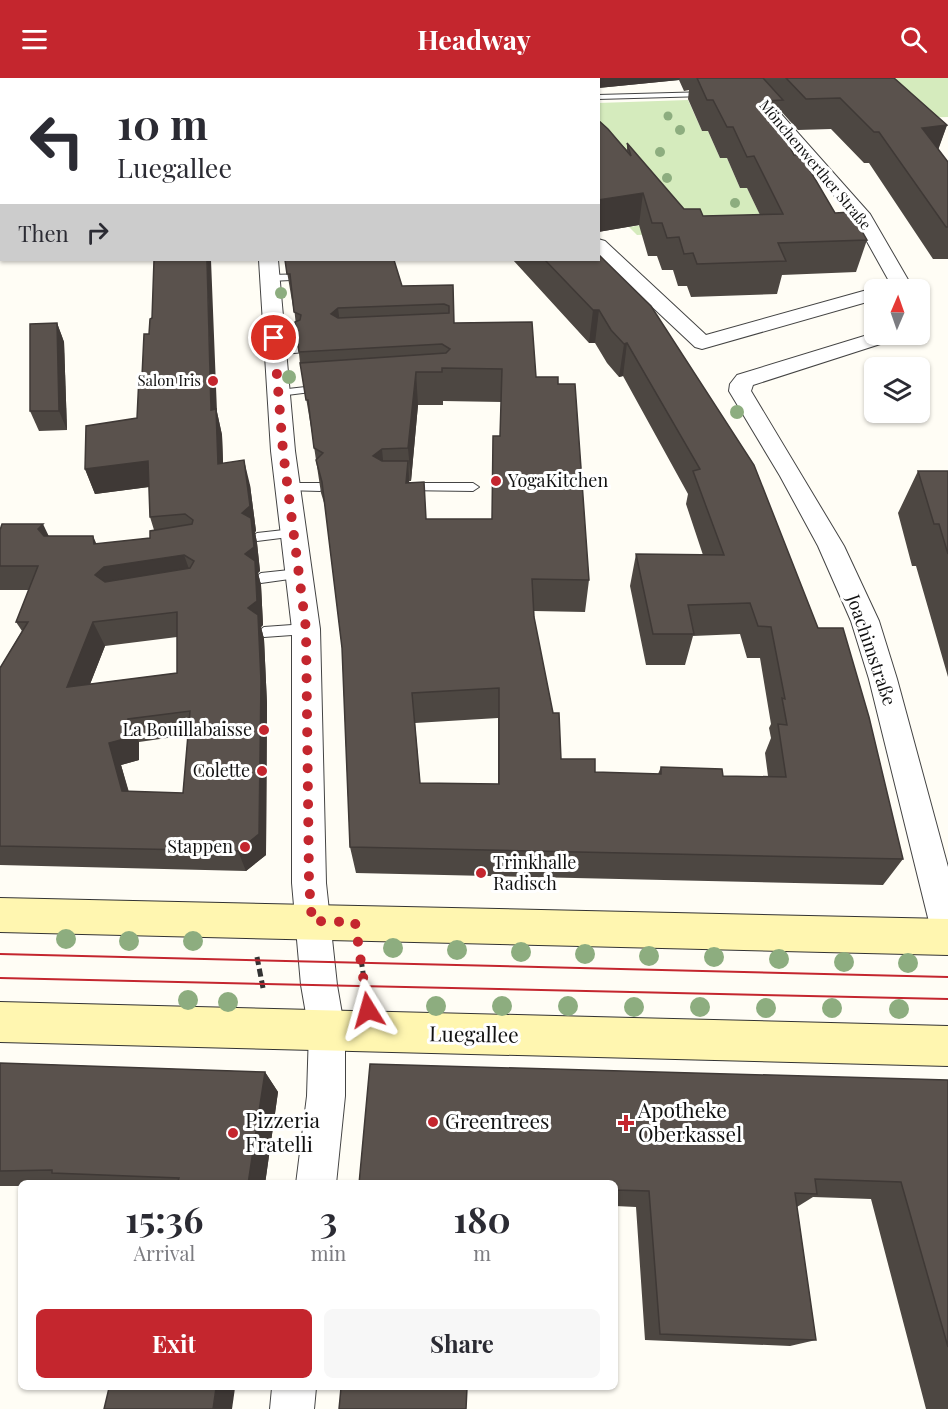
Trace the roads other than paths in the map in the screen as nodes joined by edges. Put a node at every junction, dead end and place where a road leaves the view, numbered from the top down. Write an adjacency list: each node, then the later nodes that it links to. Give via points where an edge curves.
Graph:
1 (750, 92): 7 (street, Mönchenwerther Straße, via 863,218)
2 (600, 98): 3 (lane, via 712,97)
3 (689, 101)
4 (600, 247): 8 (street, via 702,343)
5 (269, 269): 6 (lane); 11 (street)
6 (311, 272)
7 (894, 279)
8 (864, 297)
9 (864, 343): 26 (street, Joachimstraße, via 745,380 740,391 820,526 865,621)
10 (300, 350): 11 (lane)
11 (275, 352): 13 (street)
12 (332, 387): 13 (lane)
13 (279, 393): 14 (street)
14 (288, 487): 16 (lane); 18 (street)
15 (473, 487): 17 (lane)
16 (320, 488)
17 (396, 488)
18 (293, 532): 19 (lane); 20 (street)
19 (257, 537)
20 (299, 573): 21 (lane); 22 (street)
21 (261, 578)
22 (306, 629): 23 (lane); 25 (street)
23 (264, 632)
24 (0, 915): 25 (main road)
25 (312, 921): 27 (main road); 29 (street)
26 (948, 930)
27 (948, 937)
28 (0, 1022): 29 (main road, Luegallee)
29 (327, 1031): 30 (main road, Luegallee); 31 (street, via 326,1096)
30 (948, 1046)
31 (316, 1180)
32 (294, 1390): 33 (street)
33 (292, 1409)

